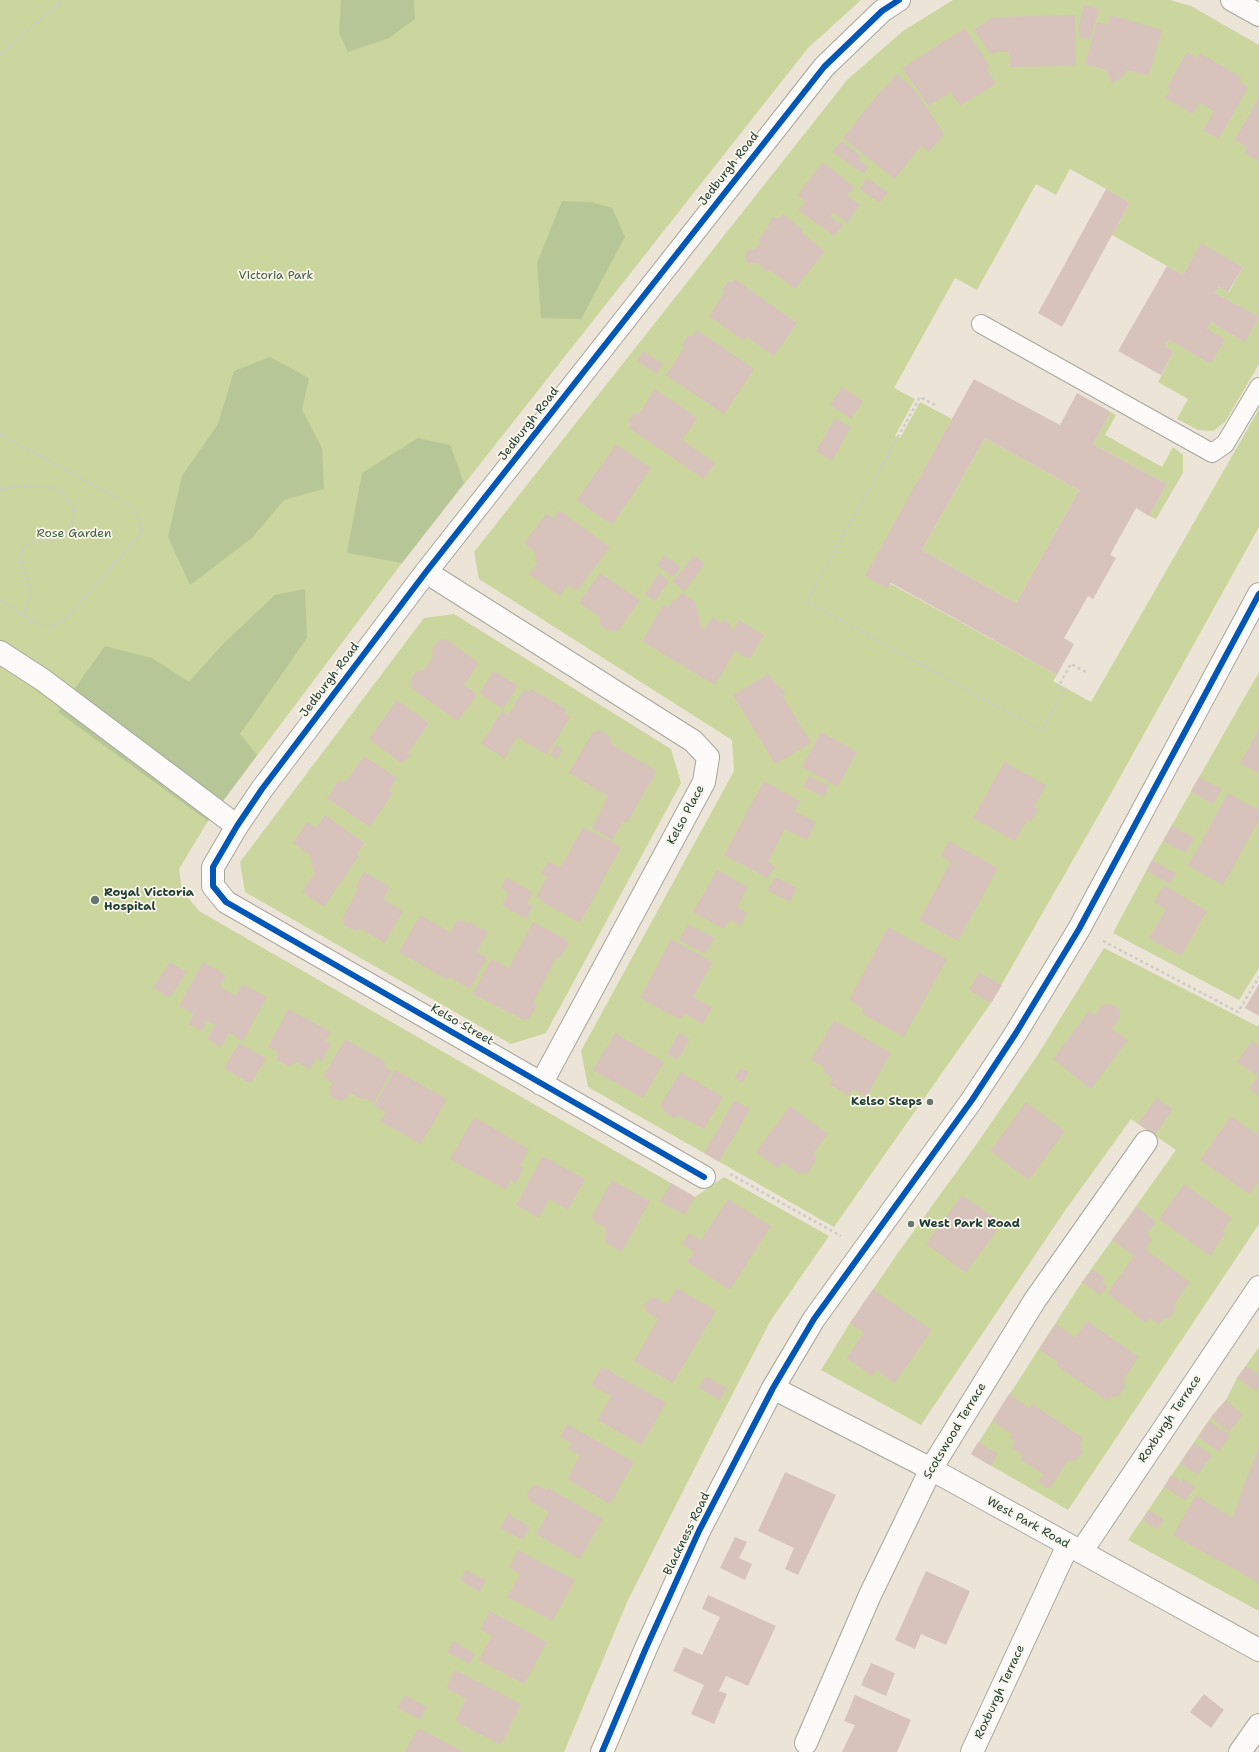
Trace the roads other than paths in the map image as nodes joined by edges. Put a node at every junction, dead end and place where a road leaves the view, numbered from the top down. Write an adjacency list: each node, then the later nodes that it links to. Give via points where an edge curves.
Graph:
1 (899, 0): 6 (street, Jedburgh Road, via 882,11 824,67)
2 (1232, 0): 3 (street)
3 (1259, 15)
4 (981, 324): 5 (lane, via 1212,452 1224,444)
5 (1259, 387)
6 (426, 572): 9 (street, Jedburgh Road, via 262,789); 11 (street, Kelso Place, via 692,741 708,757 704,782)
7 (1255, 602): 15 (street, Blackness Road, via 1079,928 1016,1033 972,1100 814,1319)
8 (0, 652): 9 (street, via 43,680)
9 (237, 826): 10 (street, Jedburgh Road, via 213,867)
10 (213, 886): 11 (street, Kelso Street, via 226,902)
11 (541, 1084): 13 (street, Kelso Street)
12 (1146, 1142): 16 (street, Scotswood Terrace, via 1035,1300)
13 (704, 1177)
14 (1259, 1287): 17 (street, Roxburgh Terrace)
15 (773, 1388): 16 (street, West Park Road); 21 (street, Blackness Road, via 699,1531)
16 (931, 1469): 17 (street, West Park Road); 20 (street, Scotswood Terrace, via 870,1595)
17 (1075, 1548): 18 (street, West Park Road); 22 (street, Roxburgh Terrace)
18 (1259, 1650)
19 (1259, 1725): 23 (street)
20 (806, 1743)
21 (602, 1752)
22 (972, 1752)
23 (1240, 1752)

